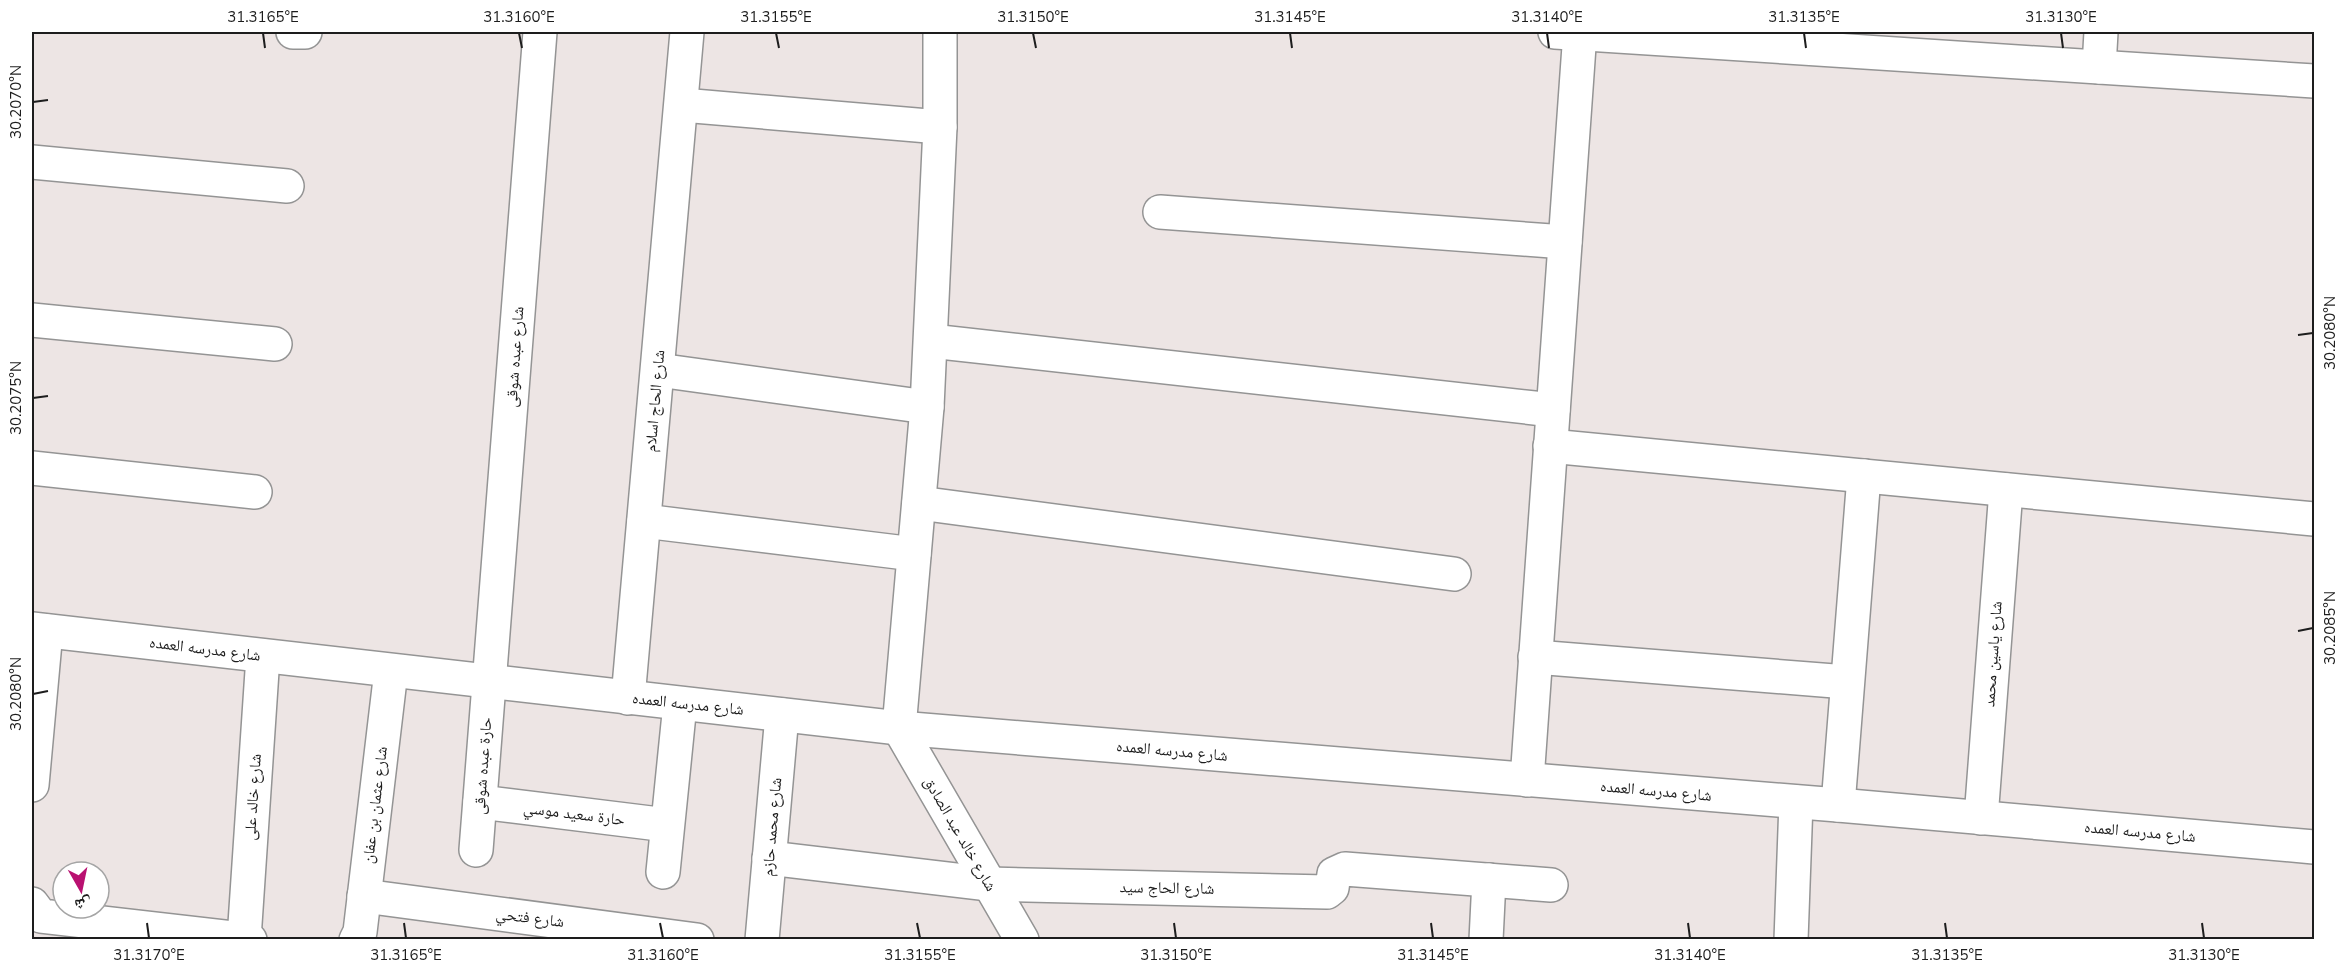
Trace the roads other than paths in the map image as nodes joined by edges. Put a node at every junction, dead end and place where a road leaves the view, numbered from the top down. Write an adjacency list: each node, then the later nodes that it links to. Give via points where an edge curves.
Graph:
1 (540, 32): 35 (street, شارع عبده شوقى)
2 (687, 32): 9 (street, شارع الحاج اسلام)
3 (940, 32): 10 (street)
4 (1572, 32): 6 (street); 14 (street)
5 (2101, 32): 7 (street)
6 (1933, 44): 7 (street)
7 (2099, 67): 8 (street)
8 (2314, 81)
9 (682, 105): 10 (street); 18 (street, شارع الحاج اسلام)
10 (940, 127): 16 (street)
11 (32, 162): 12 (street)
12 (287, 186)
13 (1160, 212): 14 (street)
14 (1565, 242): 20 (street)
15 (32, 320): 17 (street)
16 (931, 341): 19 (street); 20 (street)
17 (275, 344)
18 (658, 370): 19 (street); 28 (street, شارع الحاج اسلام)
19 (927, 407): 26 (street)
20 (1553, 410): 21 (street)
21 (1550, 446): 23 (street); 33 (street)
22 (32, 468): 25 (street)
23 (1864, 476): 24 (street); 36 (street)
24 (2006, 490): 27 (street); 46 (street, شارع ياسين محمد)
25 (255, 492)
26 (919, 503): 29 (street); 30 (street)
27 (2314, 519)
28 (644, 521): 29 (street); 37 (street, شارع الحاج اسلام)
29 (914, 554): 40 (street)
30 (1454, 574)
31 (39, 630): 32 (street, شارع مدرسه العمده); 42 (street)
32 (263, 656): 34 (street, شارع مدرسه العمده); 57 (street, شارع خالد على)
33 (1535, 657): 36 (street); 41 (street)
34 (391, 671): 35 (street, شارع مدرسه العمده); 55 (street, شارع عثمان بن عفان)
35 (489, 682): 37 (street, شارع مدرسه العمده); 43 (street, حارة عبده شوقى)
36 (1848, 682): 45 (street)
37 (628, 698): 38 (street, شارع مدرسه العمده)
38 (680, 704): 39 (street, شارع مدرسه العمده); 47 (street)
39 (782, 715): 40 (street, شارع مدرسه العمده); 50 (street, شارع محمد حازم)
40 (899, 728): 41 (street, شارع مدرسه العمده); 53 (street, شارع خالد عبد الصادق)
41 (1527, 780): 44 (street, شارع مدرسه العمده)
42 (32, 785)
43 (480, 802): 47 (street, حارة سعيد موسي); 49 (street, حارة عبده شوقى)
44 (1796, 802): 45 (street, شارع مدرسه العمده); 64 (street)
45 (1838, 805): 46 (street, شارع مدرسه العمده)
46 (1981, 818): 48 (street, شارع مدرسه العمده)
47 (668, 825): 51 (street)
48 (2314, 847)
49 (476, 850)
50 (769, 858): 53 (street, شارع الحاج سيد); 61 (street, شارع محمد حازم)
51 (663, 872)
52 (1489, 880): 53 (street, شارع الحاج سيد, via 1345,869 1334,874 1328,892); 54 (street, شارع الحاج سيد); 63 (street)
53 (989, 884): 62 (street, شارع خالد عبد الصادق)
54 (1551, 885)
55 (364, 896): 59 (street, شارع عثمان بن عفان); 60 (street, شارع فتحي)
56 (32, 904): 57 (street, via 41,916)
57 (244, 939): 58 (street)
58 (250, 939)
59 (357, 939)
60 (697, 939)
61 (762, 939)
62 (1022, 939)
63 (1486, 939)
64 (1791, 939)

